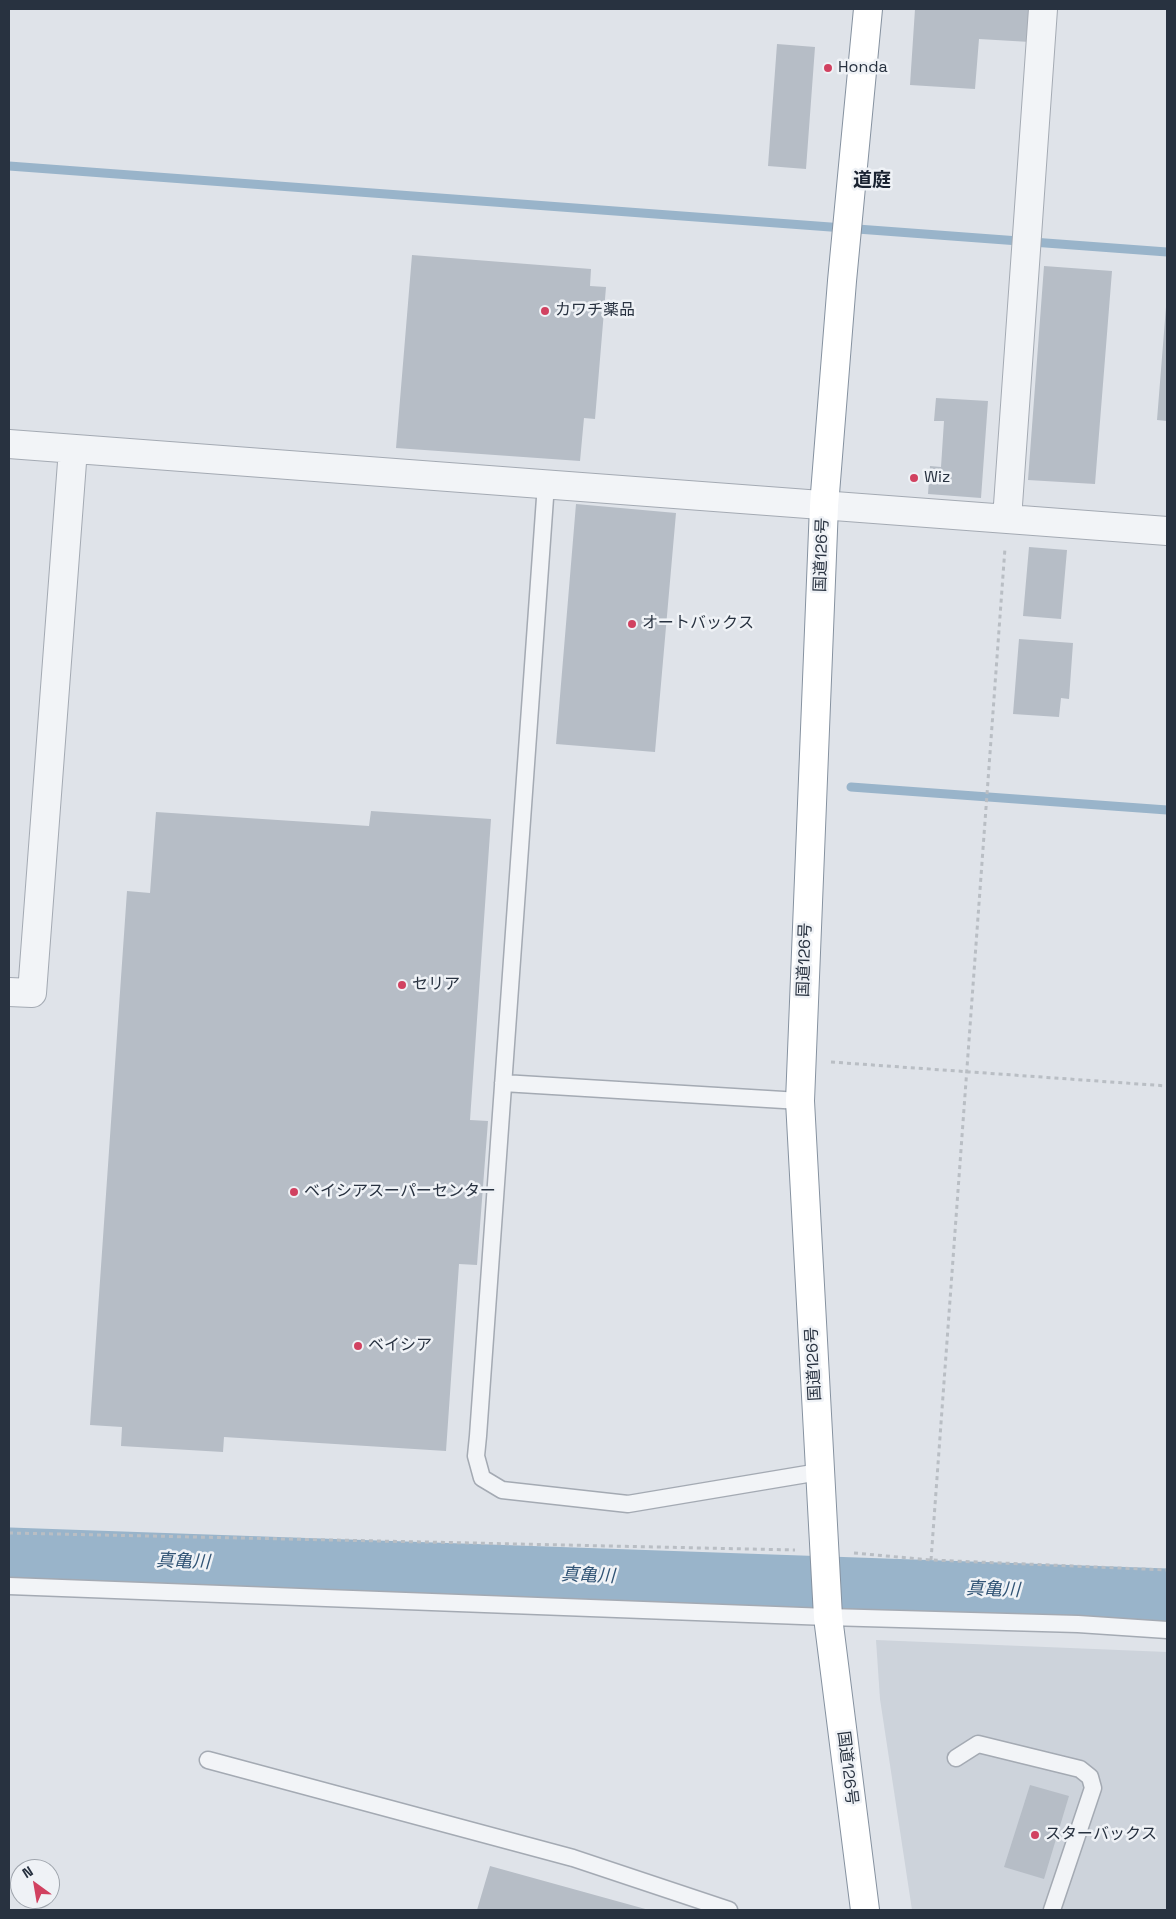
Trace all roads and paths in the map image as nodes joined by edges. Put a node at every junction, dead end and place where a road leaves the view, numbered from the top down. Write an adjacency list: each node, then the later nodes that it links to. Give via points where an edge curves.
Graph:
1 (868, 9): 6 (highway, 国道126号)
2 (1043, 9): 7 (street)
3 (9, 444): 4 (street)
4 (73, 449): 5 (street); 9 (street, via 32,993)
5 (546, 484): 6 (street); 12 (lane)
6 (824, 506): 7 (street); 10 (highway, 国道126号)
7 (1007, 520): 8 (street); 11 (path)
8 (1167, 531)
9 (9, 992)
10 (801, 1060): 11 (path); 14 (highway, 国道126号)
11 (966, 1072): 13 (path); 18 (path)
12 (503, 1083): 14 (lane); 15 (lane, via 476,1456 482,1478 502,1490 628,1504)
13 (1167, 1086)
14 (800, 1101): 15 (highway, 国道126号)
15 (819, 1472): 17 (highway, 国道126号)
16 (9, 1533): 17 (path)
17 (825, 1551): 18 (path); 21 (highway, 国道126号)
18 (931, 1560): 19 (path)
19 (1167, 1570)
20 (9, 1586): 21 (lane)
21 (828, 1617): 22 (lane, via 1078,1624); 26 (highway, 国道126号)
22 (1167, 1630)
23 (956, 1758): 27 (lane, via 978,1744 1080,1768 1090,1777 1093,1788)
24 (208, 1760): 25 (lane, via 573,1858)
25 (729, 1910)
26 (865, 1910)
27 (1052, 1910)

